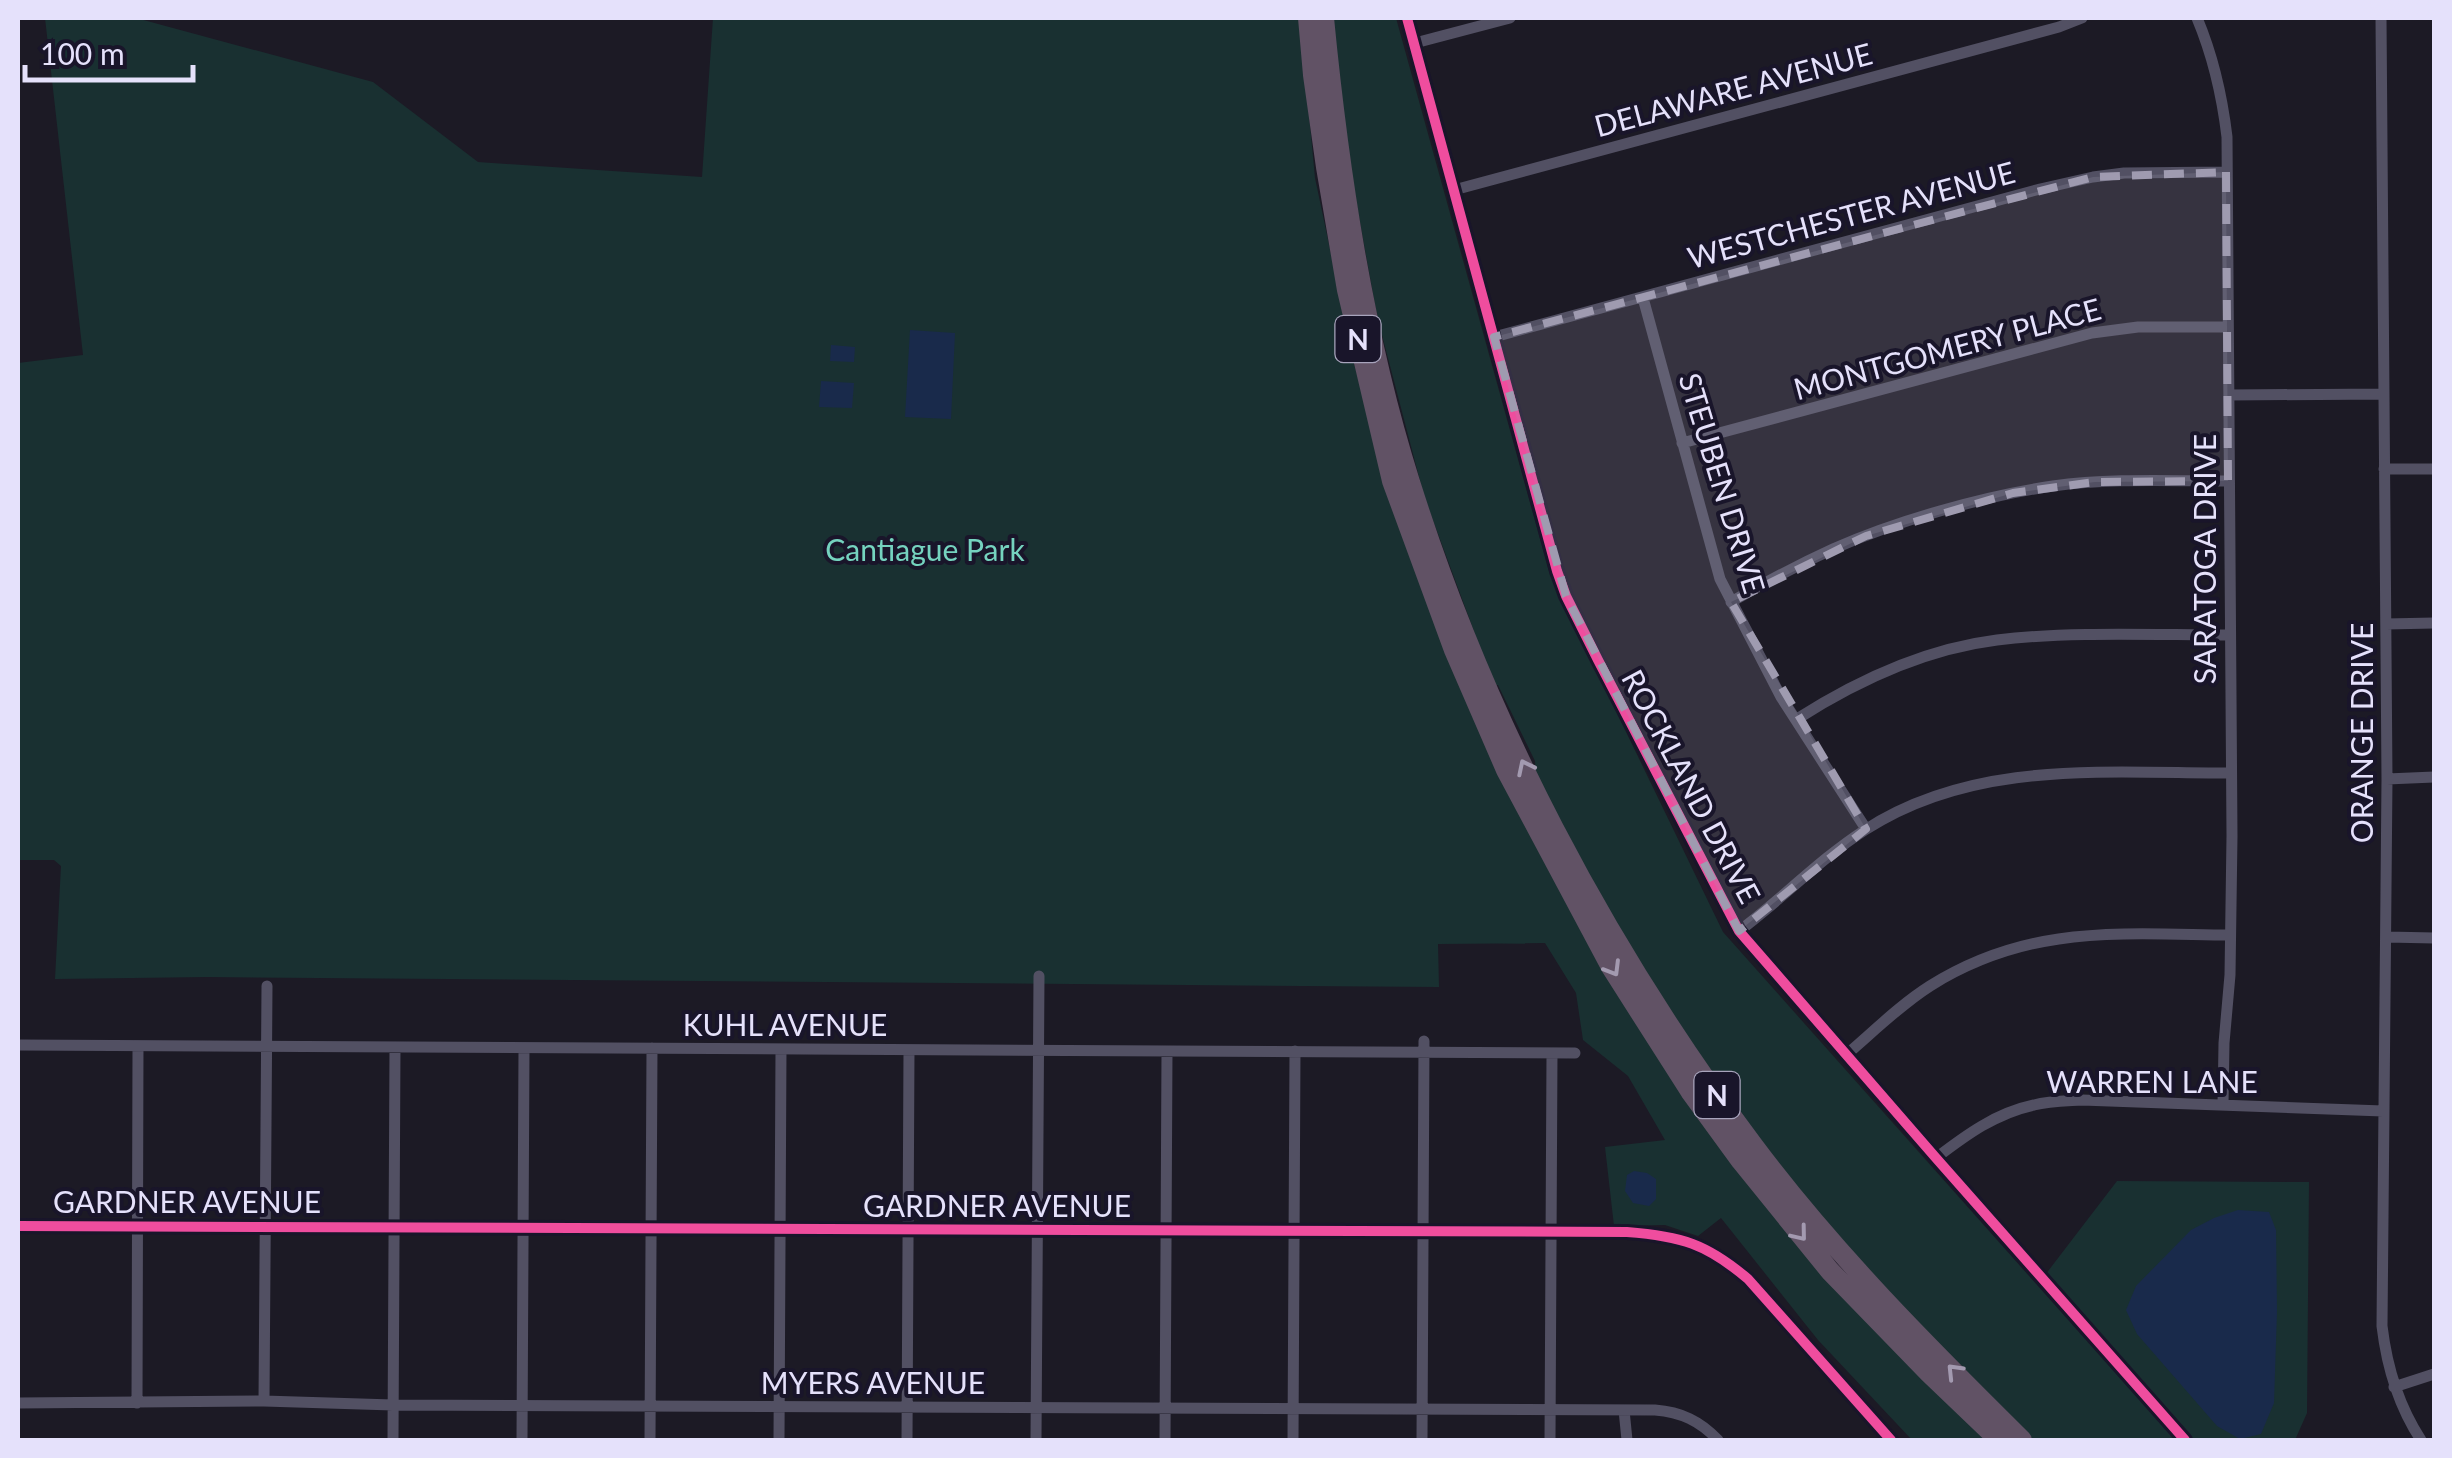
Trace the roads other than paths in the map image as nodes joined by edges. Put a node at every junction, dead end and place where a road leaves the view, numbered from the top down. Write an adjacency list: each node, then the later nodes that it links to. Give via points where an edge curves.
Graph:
1 (1308, 18): 24 (highway, N, via 1346,290 1380,436)
2 (1324, 18): 24 (highway, N, via 1335,130 1368,312 1391,414)
3 (1408, 18): 8 (street, ROCKLAND DRIVE)
4 (1510, 18): 8 (street)
5 (2082, 18): 10 (street, DELAWARE AVENUE)
6 (2197, 18): 9 (street, SARATOGA DRIVE, via 2224,108)
7 (2381, 18): 14 (street, ORANGE DRIVE)
8 (1415, 43): 10 (street, ROCKLAND DRIVE)
9 (2226, 172): 11 (street, WESTCHESTER AVENUE, via 2093,176); 12 (street, SARATOGA DRIVE)
10 (1454, 190): 13 (street, ROCKLAND DRIVE)
11 (1643, 298): 13 (street, WESTCHESTER AVENUE); 16 (street, STEUBEN DRIVE)
12 (2227, 327): 15 (street, SARATOGA DRIVE); 16 (street, MONTGOMERY PLACE, via 2092,332)
13 (1494, 337): 31 (street, ROCKLAND DRIVE, via 1566,596)
14 (2384, 394): 15 (street); 17 (street, ORANGE DRIVE)
15 (2228, 396): 19 (street, SARATOGA DRIVE)
16 (1682, 442): 20 (street, STEUBEN DRIVE)
17 (2384, 469): 18 (street); 22 (street, ORANGE DRIVE)
18 (2434, 469)
19 (2228, 480): 20 (street, via 2095,482 2013,493 1866,536); 23 (street, SARATOGA DRIVE)
20 (1731, 602): 26 (street, STEUBEN DRIVE)
21 (2434, 623): 22 (street)
22 (2386, 624): 29 (street, ORANGE DRIVE)
23 (2230, 635): 26 (street, via 2047,636 1976,644 1874,675); 27 (street, SARATOGA DRIVE)
24 (1462, 649): 25 (highway, N)
25 (1481, 695): 97 (highway, N, one-way to 97, via 1522,801 1611,967 1690,1091 1830,1271); 98 (highway, N, one-way to 25, via 1825,1234 1755,1148 1672,1032 1582,884)
26 (1797, 719): 30 (street, STEUBEN DRIVE)
27 (2231, 773): 30 (street, via 2007,777 1924,800); 32 (street, SARATOGA DRIVE)
28 (2434, 777): 29 (street)
29 (2386, 778): 33 (street, ORANGE DRIVE)
30 (1866, 829): 31 (street)
31 (1740, 931): 51 (street, ROCKLAND DRIVE)
32 (2230, 935): 51 (street, via 2090,934 2008,949 1926,988); 52 (street, SARATOGA DRIVE)
33 (2386, 937): 34 (street); 53 (street, ORANGE DRIVE)
34 (2434, 938)
35 (1039, 976): 46 (street)
36 (266, 986): 40 (street)
37 (18, 1045): 38 (street, KUHL AVENUE)
38 (138, 1046): 40 (street, KUHL AVENUE); 56 (street)
39 (1423, 1046): 48 (street, KUHL AVENUE); 49 (street, KUHL AVENUE); 66 (street)
40 (266, 1047): 41 (street, KUHL AVENUE); 57 (street)
41 (395, 1047): 42 (street, KUHL AVENUE); 58 (street)
42 (524, 1048): 43 (street, KUHL AVENUE); 59 (street)
43 (652, 1048): 44 (street, KUHL AVENUE); 60 (street)
44 (781, 1049): 45 (street, KUHL AVENUE); 61 (street)
45 (909, 1050): 46 (street, KUHL AVENUE); 62 (street)
46 (1038, 1050): 47 (street, KUHL AVENUE); 63 (street)
47 (1167, 1051): 48 (street, KUHL AVENUE); 64 (street)
48 (1294, 1051): 65 (street)
49 (1552, 1053): 50 (street, KUHL AVENUE); 67 (street)
50 (1574, 1053)
51 (1846, 1055): 54 (street, ROCKLAND DRIVE)
52 (2223, 1105): 53 (street, WARREN LANE); 54 (street, WARREN LANE, via 2038,1104 1982,1126)
53 (2384, 1111): 69 (street, ORANGE DRIVE, via 2382,1326)
54 (1936, 1158): 99 (street, ROCKLAND DRIVE)
55 (18, 1226): 56 (street, GARDNER AVENUE)
56 (137, 1226): 57 (street, GARDNER AVENUE); 72 (street)
57 (266, 1227): 58 (street, GARDNER AVENUE); 70 (street)
58 (394, 1228): 59 (street, GARDNER AVENUE); 73 (street)
59 (523, 1228): 60 (street, GARDNER AVENUE); 74 (street)
60 (652, 1228): 61 (street, GARDNER AVENUE); 75 (street)
61 (780, 1229): 62 (street, GARDNER AVENUE); 76 (street)
62 (908, 1230): 63 (street, GARDNER AVENUE); 77 (street)
63 (1037, 1230): 64 (street, GARDNER AVENUE); 78 (street)
64 (1166, 1231): 65 (street, GARDNER AVENUE); 79 (street)
65 (1294, 1232): 66 (street, GARDNER AVENUE); 80 (street)
66 (1423, 1232): 67 (street, GARDNER AVENUE); 81 (street)
67 (1552, 1232): 82 (street); 96 (street, GARDNER AVENUE, via 1663,1234 1727,1262)
68 (2434, 1374): 69 (street)
69 (2394, 1387): 100 (street, ORANGE DRIVE)
70 (264, 1402): 72 (street, MYERS AVENUE); 73 (street, MYERS AVENUE)
71 (18, 1403): 72 (street, MYERS AVENUE)
72 (136, 1403)
73 (393, 1404): 74 (street, MYERS AVENUE); 84 (street)
74 (522, 1405): 75 (street, MYERS AVENUE); 85 (street)
75 (650, 1406): 76 (street, MYERS AVENUE); 86 (street)
76 (779, 1406): 77 (street, MYERS AVENUE); 87 (street)
77 (908, 1407): 78 (street, MYERS AVENUE); 88 (street)
78 (1036, 1408): 79 (street, MYERS AVENUE); 89 (street)
79 (1165, 1408): 80 (street, MYERS AVENUE); 90 (street)
80 (1294, 1409): 81 (street, MYERS AVENUE); 91 (street)
81 (1422, 1409): 82 (street, MYERS AVENUE); 92 (street)
82 (1550, 1410): 83 (street, MYERS AVENUE); 93 (street)
83 (1624, 1410): 94 (street); 95 (street, MYERS AVENUE, via 1673,1412)
84 (393, 1440)
85 (522, 1440)
86 (650, 1440)
87 (779, 1440)
88 (907, 1440)
89 (1036, 1440)
90 (1165, 1440)
91 (1293, 1440)
92 (1422, 1440)
93 (1550, 1440)
94 (1627, 1440)
95 (1718, 1440)
96 (1891, 1440)
97 (1999, 1440)
98 (2022, 1440)
99 (2185, 1440)
100 (2421, 1440)

